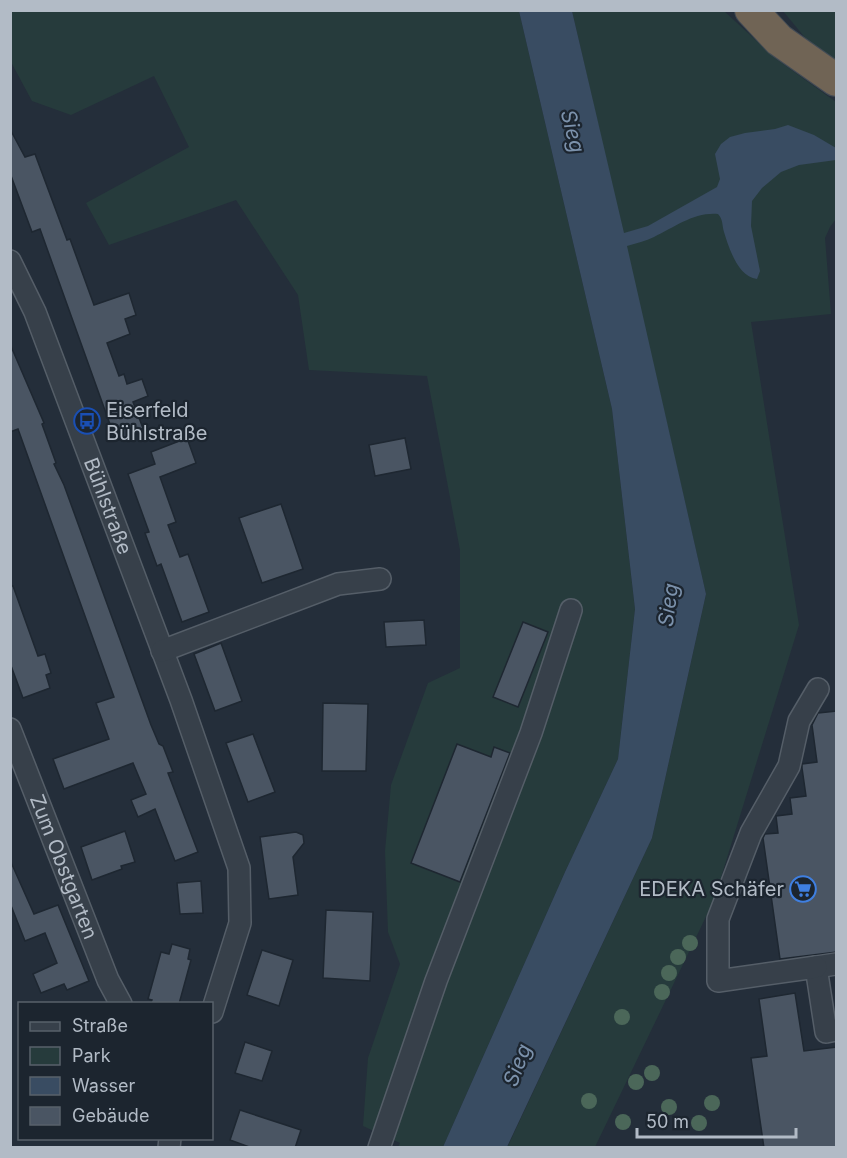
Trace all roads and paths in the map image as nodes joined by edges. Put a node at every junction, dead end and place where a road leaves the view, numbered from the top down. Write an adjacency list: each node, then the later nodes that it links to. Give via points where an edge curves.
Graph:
1 (752, 10): 2 (highway, via 779,40)
2 (837, 80)
3 (10, 261): 6 (street, Bühlstraße, via 35,312)
4 (380, 579): 6 (street, via 338,584)
5 (571, 610): 13 (street, via 531,733 436,981)
6 (162, 651): 11 (street, Bühlstraße, via 239,868 240,923)
7 (818, 688): 9 (street, via 799,721 789,766 752,833 718,919 718,981)
8 (10, 729): 10 (street, Zum Obstgarten)
9 (826, 965): 12 (street, via 826,1032)
10 (120, 1002)
11 (213, 1009)
12 (837, 1030)
13 (379, 1148)

